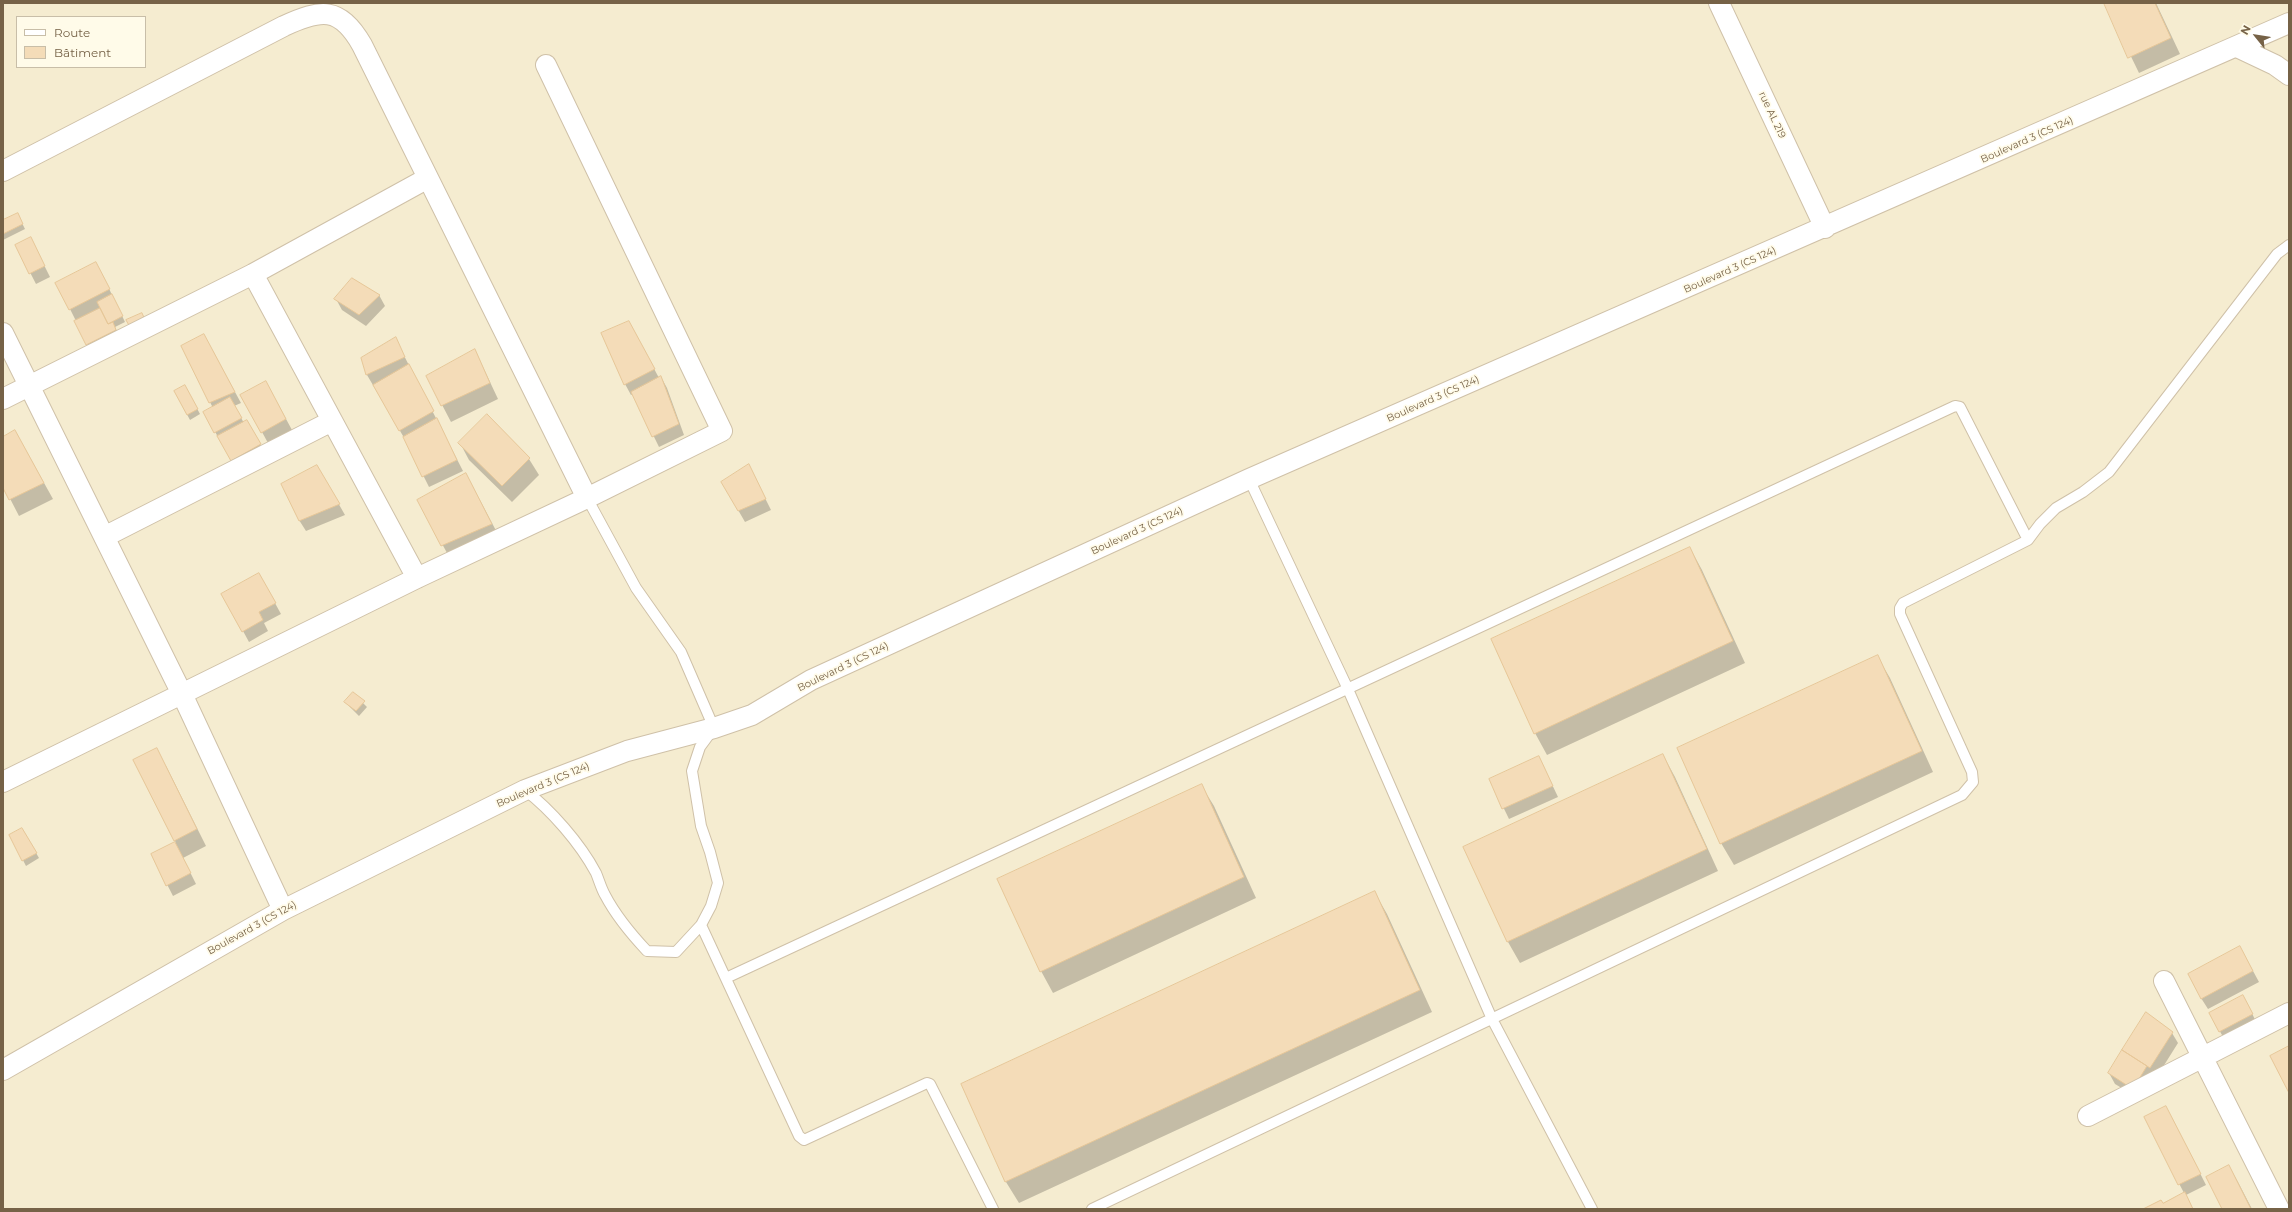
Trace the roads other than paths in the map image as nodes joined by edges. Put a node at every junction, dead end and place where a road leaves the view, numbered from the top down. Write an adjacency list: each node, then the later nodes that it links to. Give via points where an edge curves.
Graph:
1 (1720, 3): 8 (street, rue AL 219)
2 (2284, 27): 3 (street, Boulevard 3 (CS 124))
3 (2237, 47): 5 (street, via 2275,64); 8 (street, Boulevard 3 (CS 124))
4 (546, 65): 16 (street, via 722,431)
5 (2289, 75)
6 (3, 171): 7 (street, via 284,26 309,15 336,15 352,28 362,45)
7 (428, 178): 10 (street); 16 (street)
8 (1825, 228): 15 (street, Boulevard 3 (CS 124))
9 (2289, 245): 18 (lane, via 2277,254 2109,472 2056,508)
10 (253, 274): 12 (street); 14 (street)
11 (3, 333): 12 (street)
12 (30, 386): 13 (street); 17 (street)
13 (3, 399)
14 (332, 421): 17 (street); 19 (street)
15 (1249, 480): 20 (lane); 22 (street, Boulevard 3 (CS 124), via 811,680 752,715)
16 (587, 498): 19 (street); 22 (lane, via 636,588 681,652)
17 (104, 536): 21 (street)
18 (2028, 540): 20 (lane, via 1960,407 1955,406); 30 (lane, via 1904,603 1900,608 1900,614 1972,772 1973,782 1969,789 1952,801)
19 (417, 578): 21 (street)
20 (1348, 687): 27 (lane); 30 (lane)
21 (182, 694): 23 (street); 25 (street)
22 (714, 728): 24 (street, Boulevard 3 (CS 124), via 627,751); 26 (lane, via 700,747 692,771 701,826 718,883 711,906)
23 (3, 782)
24 (525, 790): 25 (street, Boulevard 3 (CS 124)); 26 (lane, via 544,804 570,836 596,873 604,895 625,927 647,951 676,952)
25 (283, 910): 32 (street, Boulevard 3 (CS 124))
26 (701, 925): 27 (lane)
27 (726, 978): 34 (lane, via 798,1136 804,1140 927,1083 930,1084)
28 (2164, 981): 31 (street)
29 (2289, 1013): 31 (street)
30 (1492, 1019): 35 (lane); 36 (lane)
31 (2202, 1058): 33 (street); 37 (street)
32 (3, 1070)
33 (2088, 1116)
34 (993, 1209)
35 (1092, 1209)
36 (1592, 1209)
37 (2278, 1209)

